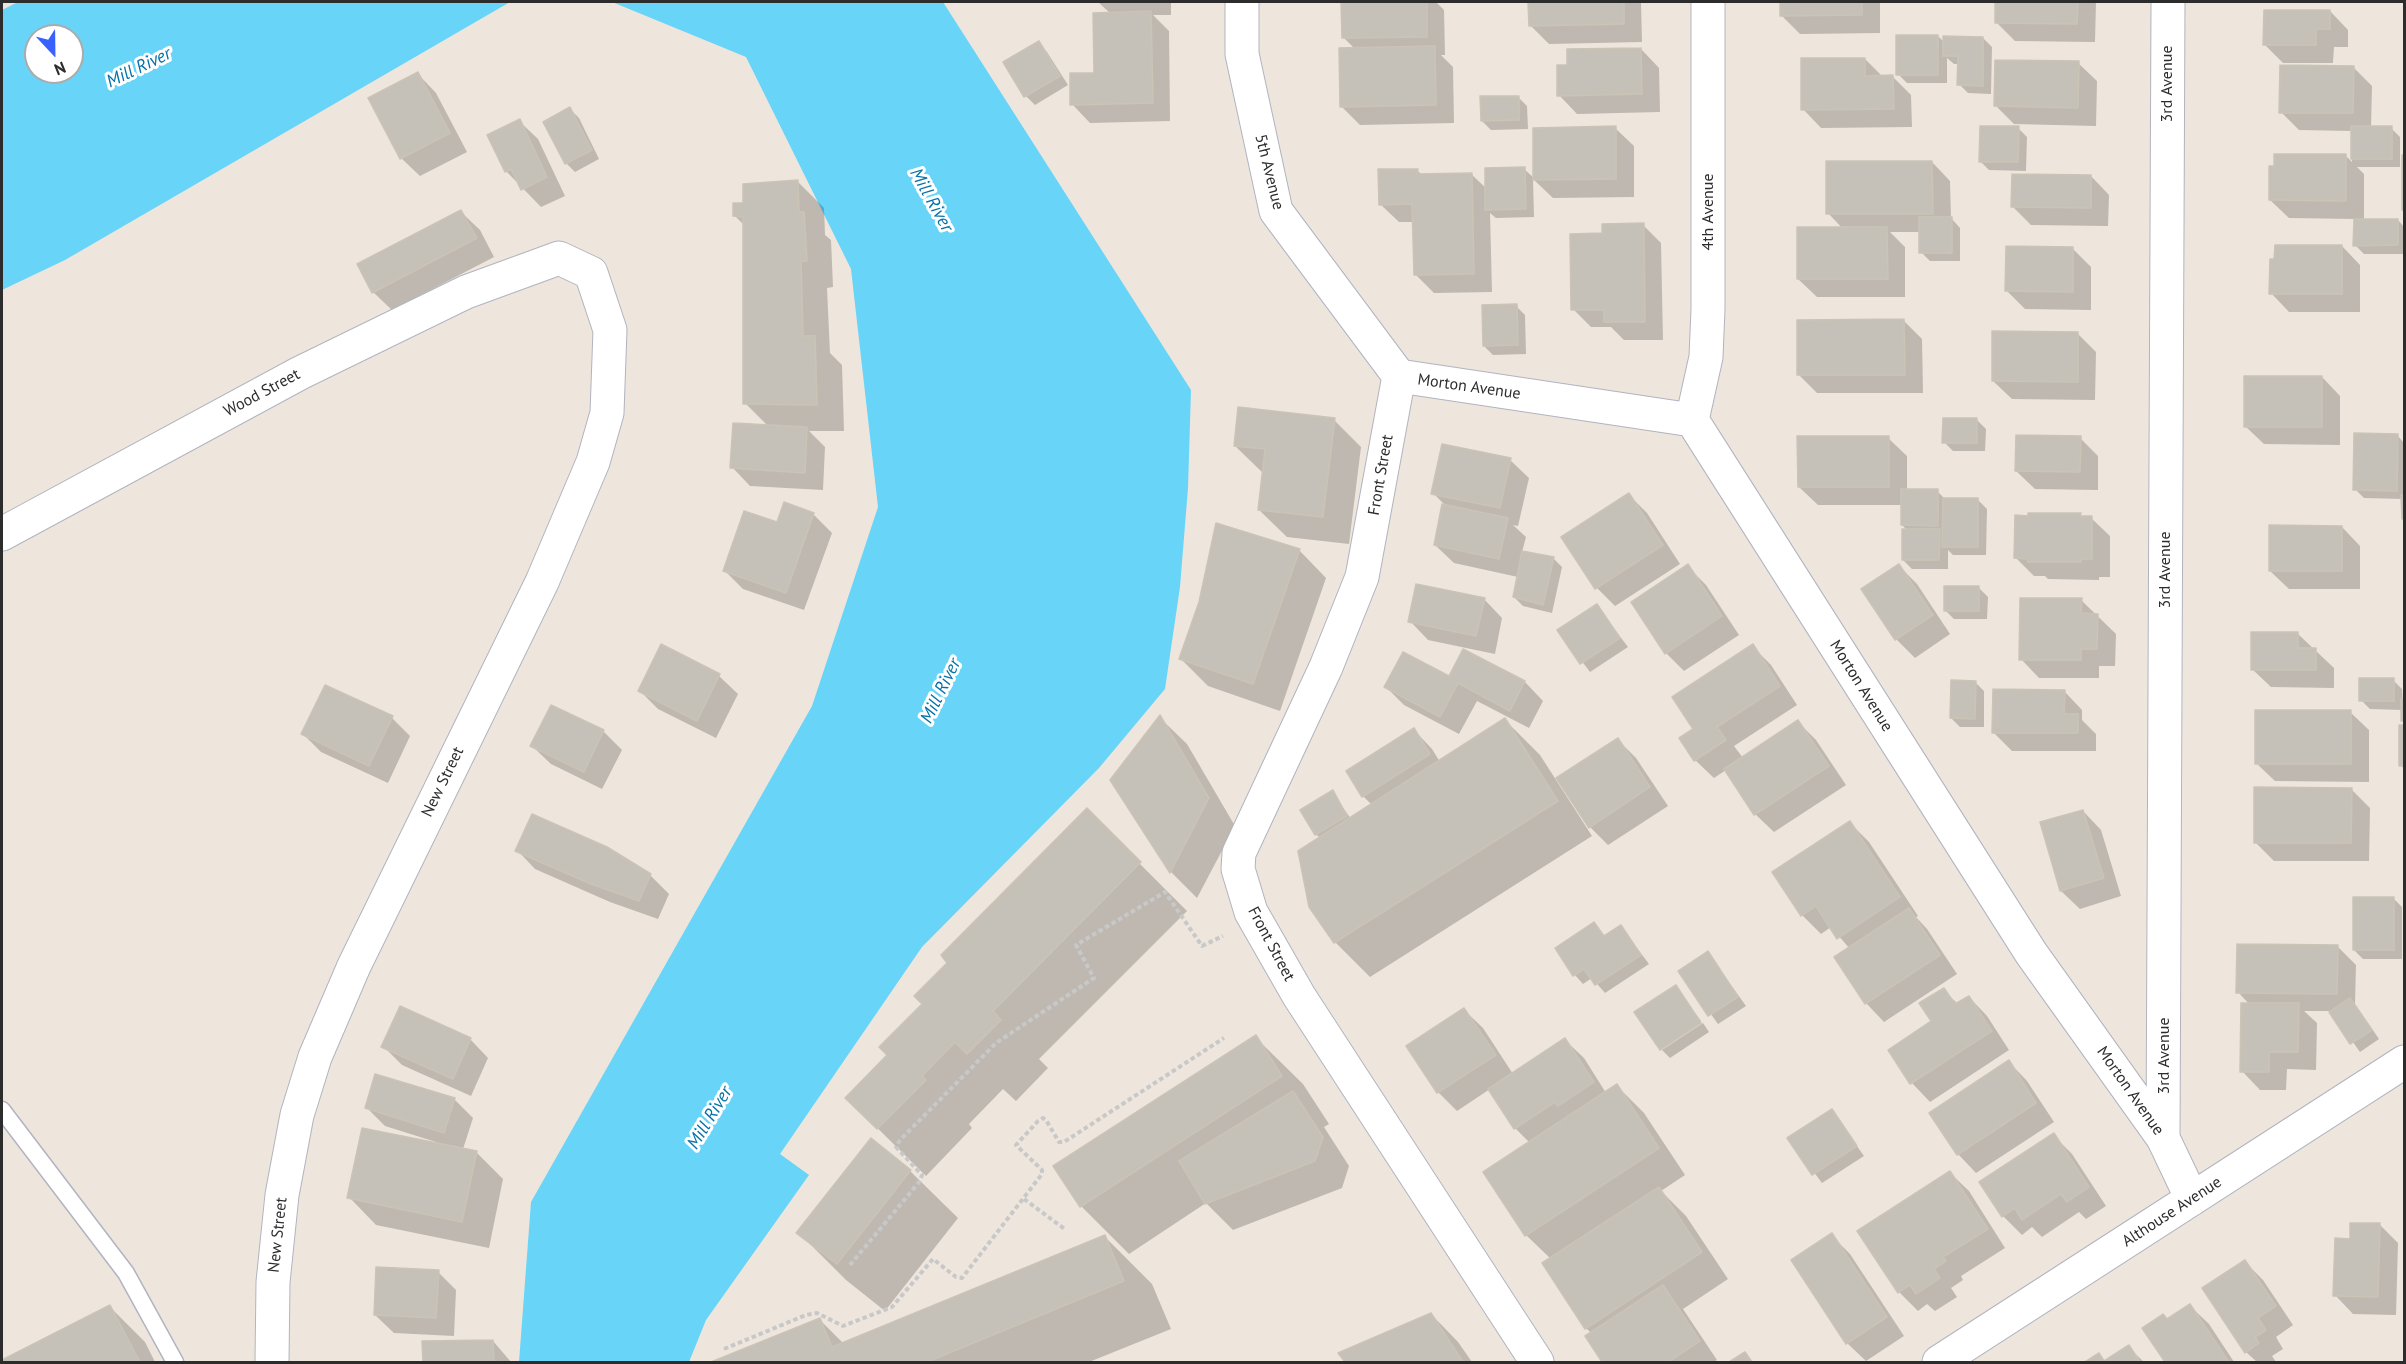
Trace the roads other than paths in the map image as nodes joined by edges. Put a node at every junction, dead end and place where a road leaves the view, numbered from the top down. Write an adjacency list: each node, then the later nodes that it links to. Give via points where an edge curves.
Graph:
1 (1242, 2): 5 (street, 5th Avenue, via 1242,54 1276,211)
2 (1708, 2): 6 (street, 4th Avenue, via 1708,309 1706,357)
3 (2168, 2): 10 (street, 3rd Avenue)
4 (531, 268): 7 (street, Wood Street, via 466,292 300,373); 13 (street, New Street, via 559,258 591,273 610,330 607,413 593,462 542,582 354,966 315,1057 297,1115 282,1195 273,1282)
5 (1399, 376): 6 (street, Morton Avenue); 14 (street, Front Street, via 1362,577 1326,667 1239,853 1238,869 1251,912 1299,996)
6 (1692, 420): 10 (street, Morton Avenue, via 2031,953)
7 (2, 534)
8 (2404, 1062): 11 (street, Althouse Avenue)
9 (2, 1110): 12 (lane, via 126,1272)
10 (2163, 1138): 11 (street, Morton Avenue)
11 (2192, 1199): 15 (street, Althouse Avenue)
12 (175, 1362)
13 (272, 1362)
14 (1537, 1362)
15 (1939, 1362)

